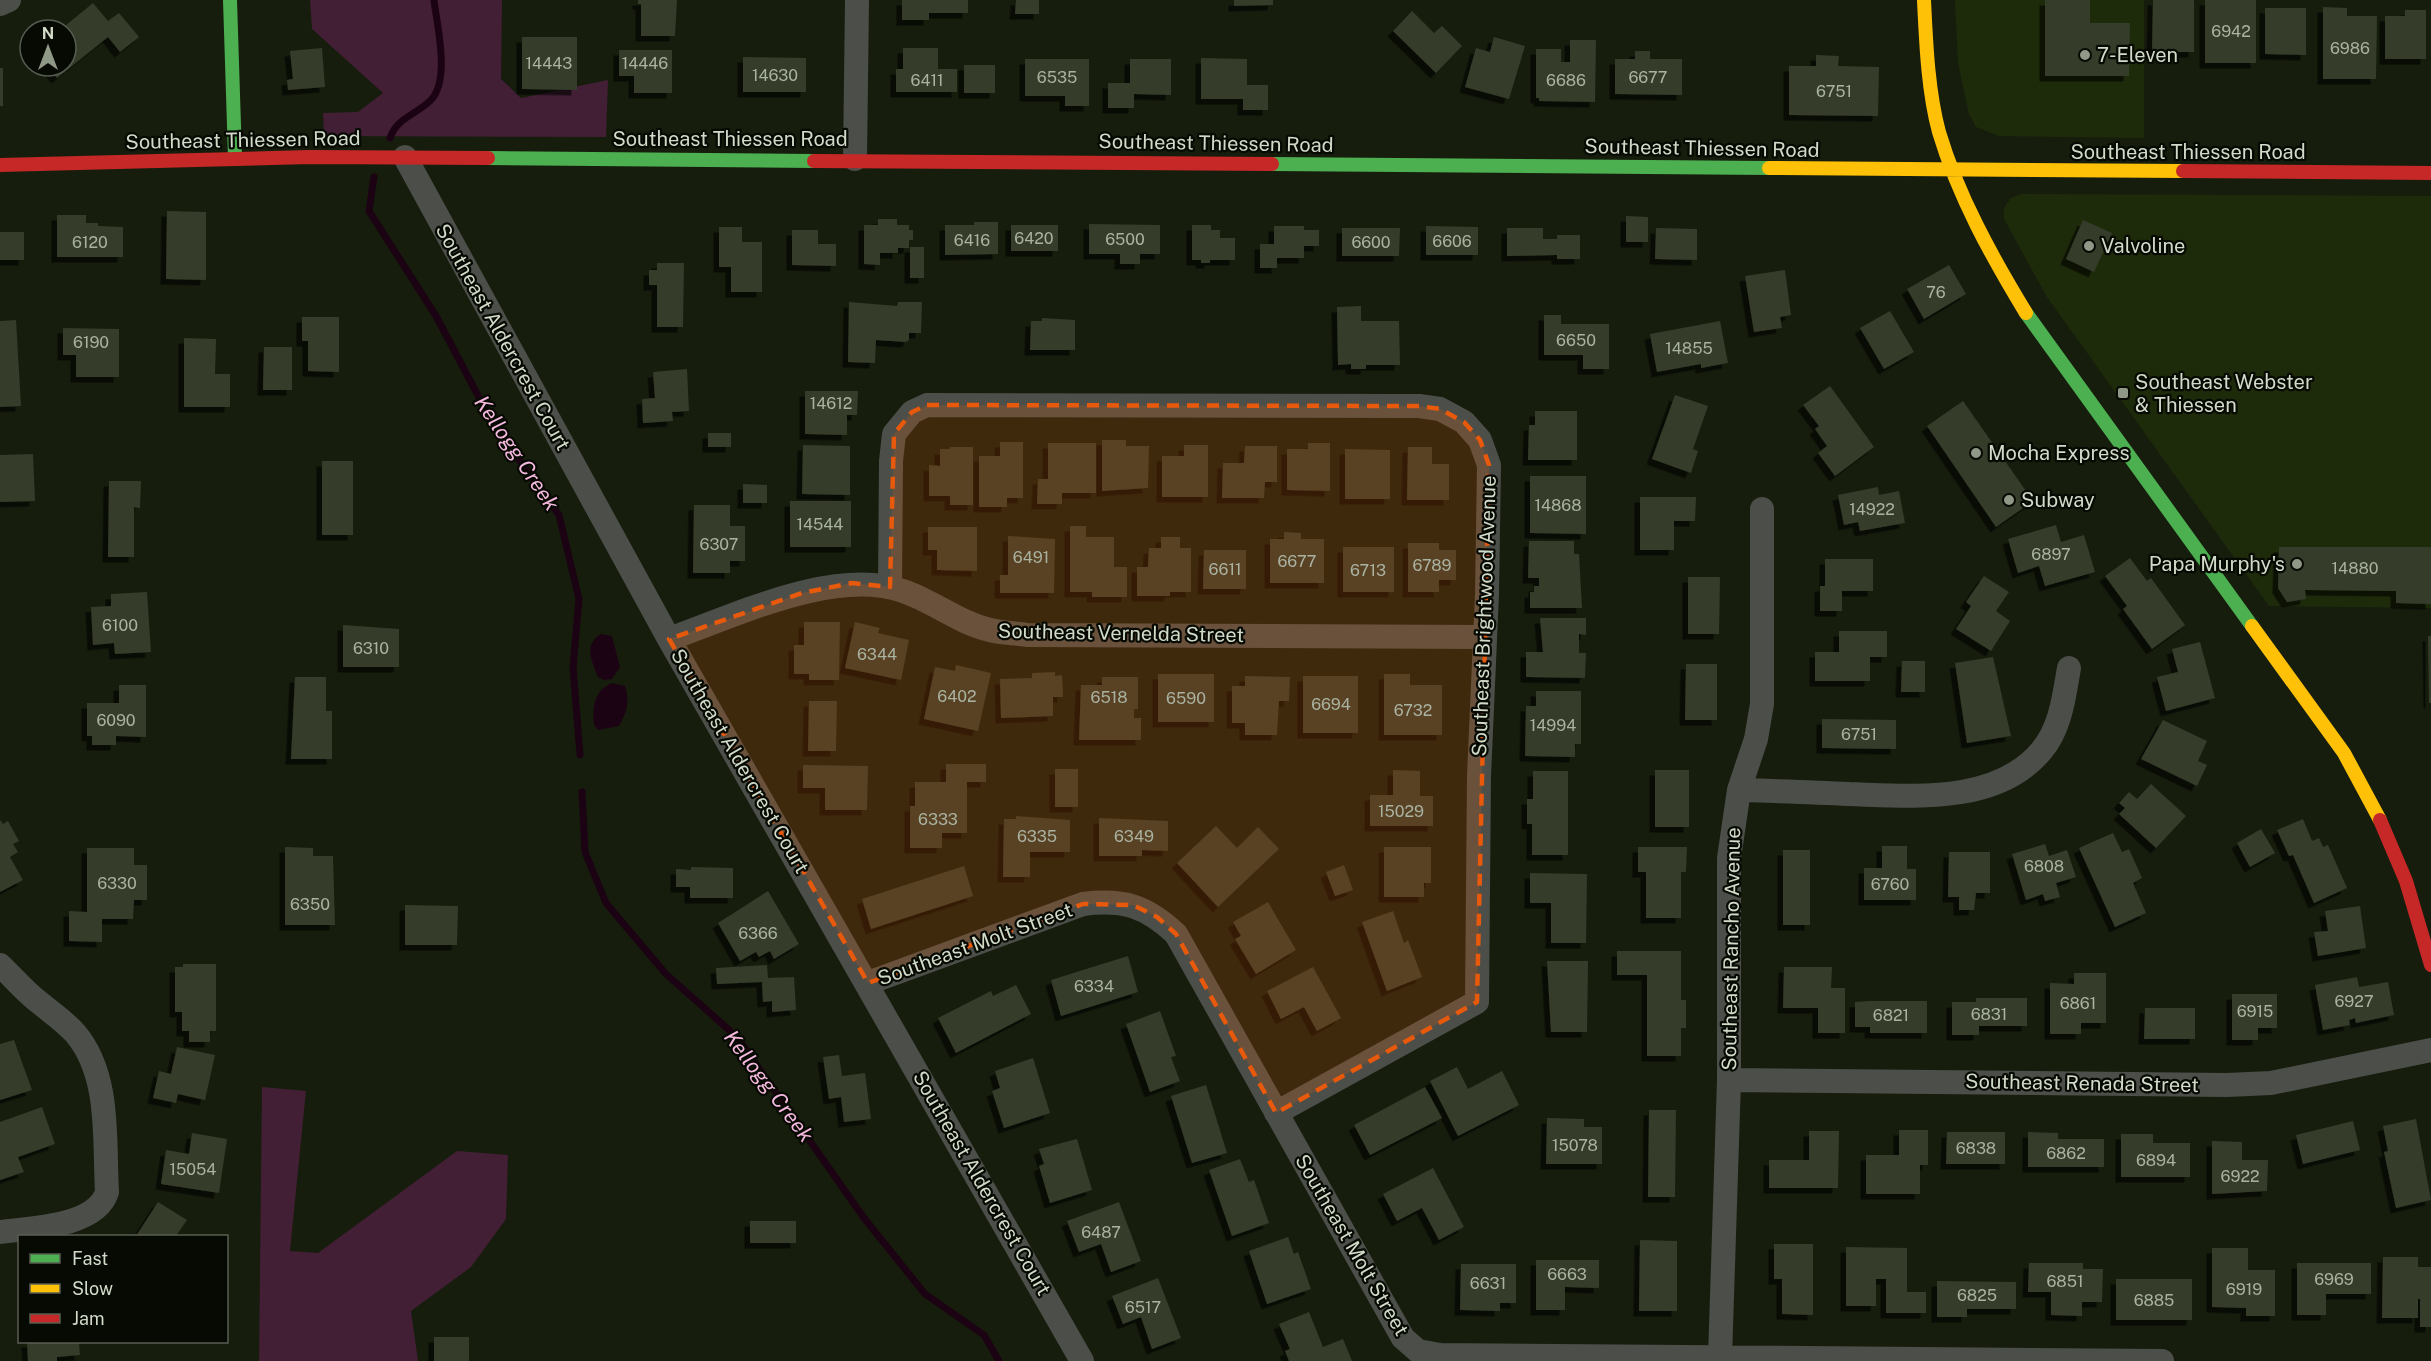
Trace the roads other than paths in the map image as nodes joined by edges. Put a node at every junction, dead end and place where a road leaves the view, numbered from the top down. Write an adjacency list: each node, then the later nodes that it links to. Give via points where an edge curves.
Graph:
1 (9, 0): 5 (street)
2 (230, 0): 6 (main road)
3 (857, 0): 8 (street)
4 (1924, 0): 10 (main road, via 1926,45 1939,131)
5 (0, 4)
6 (235, 157): 7 (main road, Southeast Thiessen Road); 9 (main road, Southeast Thiessen Road)
7 (405, 158): 8 (main road, Southeast Thiessen Road); 15 (street, Southeast Aldercrest Court)
8 (855, 159): 10 (main road, Southeast Thiessen Road)
9 (0, 165)
10 (1954, 170): 11 (main road, Southeast Thiessen Road); 19 (main road, via 1982,235 2025,312 2344,753 2370,797 2413,898)
11 (2431, 173)
12 (1762, 509): 17 (street, Southeast Rancho Avenue, via 1762,704 1756,739)
13 (890, 587): 14 (street, Southeast Vernelda Street, via 990,630 1027,635); 14 (street, Southeast Brightwood Avenue, via 894,434 912,412 927,405 1419,406 1440,409 1464,422 1480,440 1489,465); 15 (street, Southeast Vernelda Street, via 827,586)
14 (1484, 637): 23 (street, Southeast Brightwood Avenue, via 1477,1002)
15 (669, 639): 20 (street, Southeast Aldercrest Court)
16 (2069, 668): 17 (street, via 2058,722 2043,749 2021,771 1994,782 1929,797)
17 (1739, 790): 22 (street, Southeast Rancho Avenue, via 1729,858)
18 (0, 964): 24 (street, via 38,1002 63,1020 87,1051 102,1096 107,1192 96,1209 79,1218)
19 (2431, 965)
20 (868, 983): 23 (street, Southeast Molt Street, via 1083,904 1107,901 1132,905 1157,916 1176,934); 26 (street, Southeast Aldercrest Court)
21 (2431, 1050): 22 (street, Southeast Renada Street, via 2271,1083 2227,1085)
22 (1729, 1080): 25 (street, Southeast Rancho Avenue)
23 (1276, 1113): 25 (street, Southeast Molt Street, via 1403,1338 1418,1351 1440,1355)
24 (0, 1232)
25 (1719, 1358): 27 (street, Southeast Molt Street)
26 (1082, 1361)
27 (2162, 1361)

